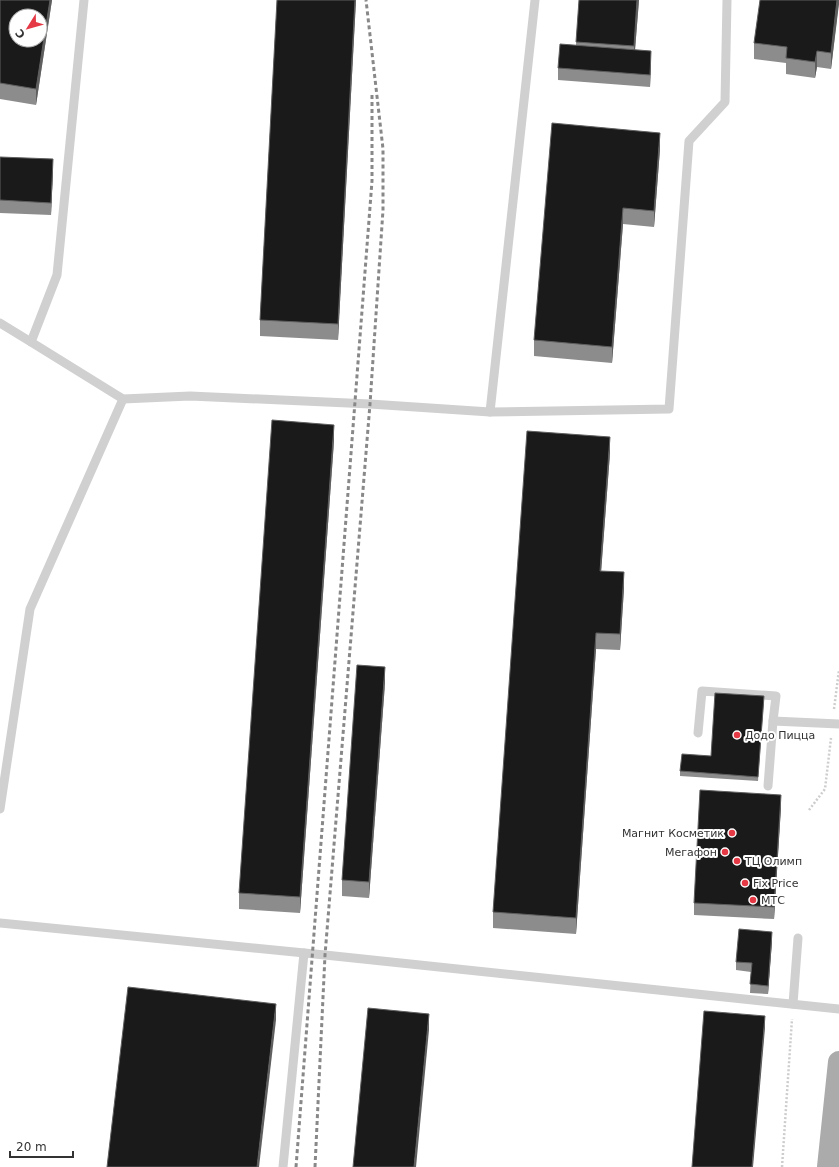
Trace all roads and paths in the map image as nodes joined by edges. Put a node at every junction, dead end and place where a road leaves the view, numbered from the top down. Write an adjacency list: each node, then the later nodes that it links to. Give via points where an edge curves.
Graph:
1 (84, 0): 5 (lane, via 57,275)
2 (535, 0): 7 (lane)
3 (727, 0): 7 (lane, via 725,102 689,141 669,409)
4 (0, 323): 5 (lane)
5 (31, 342): 6 (lane)
6 (123, 399): 7 (lane, via 190,396); 13 (lane, via 30,609)
7 (490, 412)
8 (839, 670): 10 (path)
9 (773, 721): 10 (lane); 11 (lane, via 776,696 702,691); 12 (lane)
10 (836, 724): 14 (path, via 825,789)
11 (698, 733)
12 (768, 786)
13 (1, 804)
14 (809, 810)
15 (0, 923): 17 (lane)
16 (798, 938): 18 (lane)
17 (304, 953): 18 (lane); 21 (lane)
18 (793, 1004): 19 (lane); 22 (path)
19 (839, 1009)
20 (839, 1062): 23 (main road)
21 (283, 1167)
22 (782, 1167)
23 (828, 1167)

